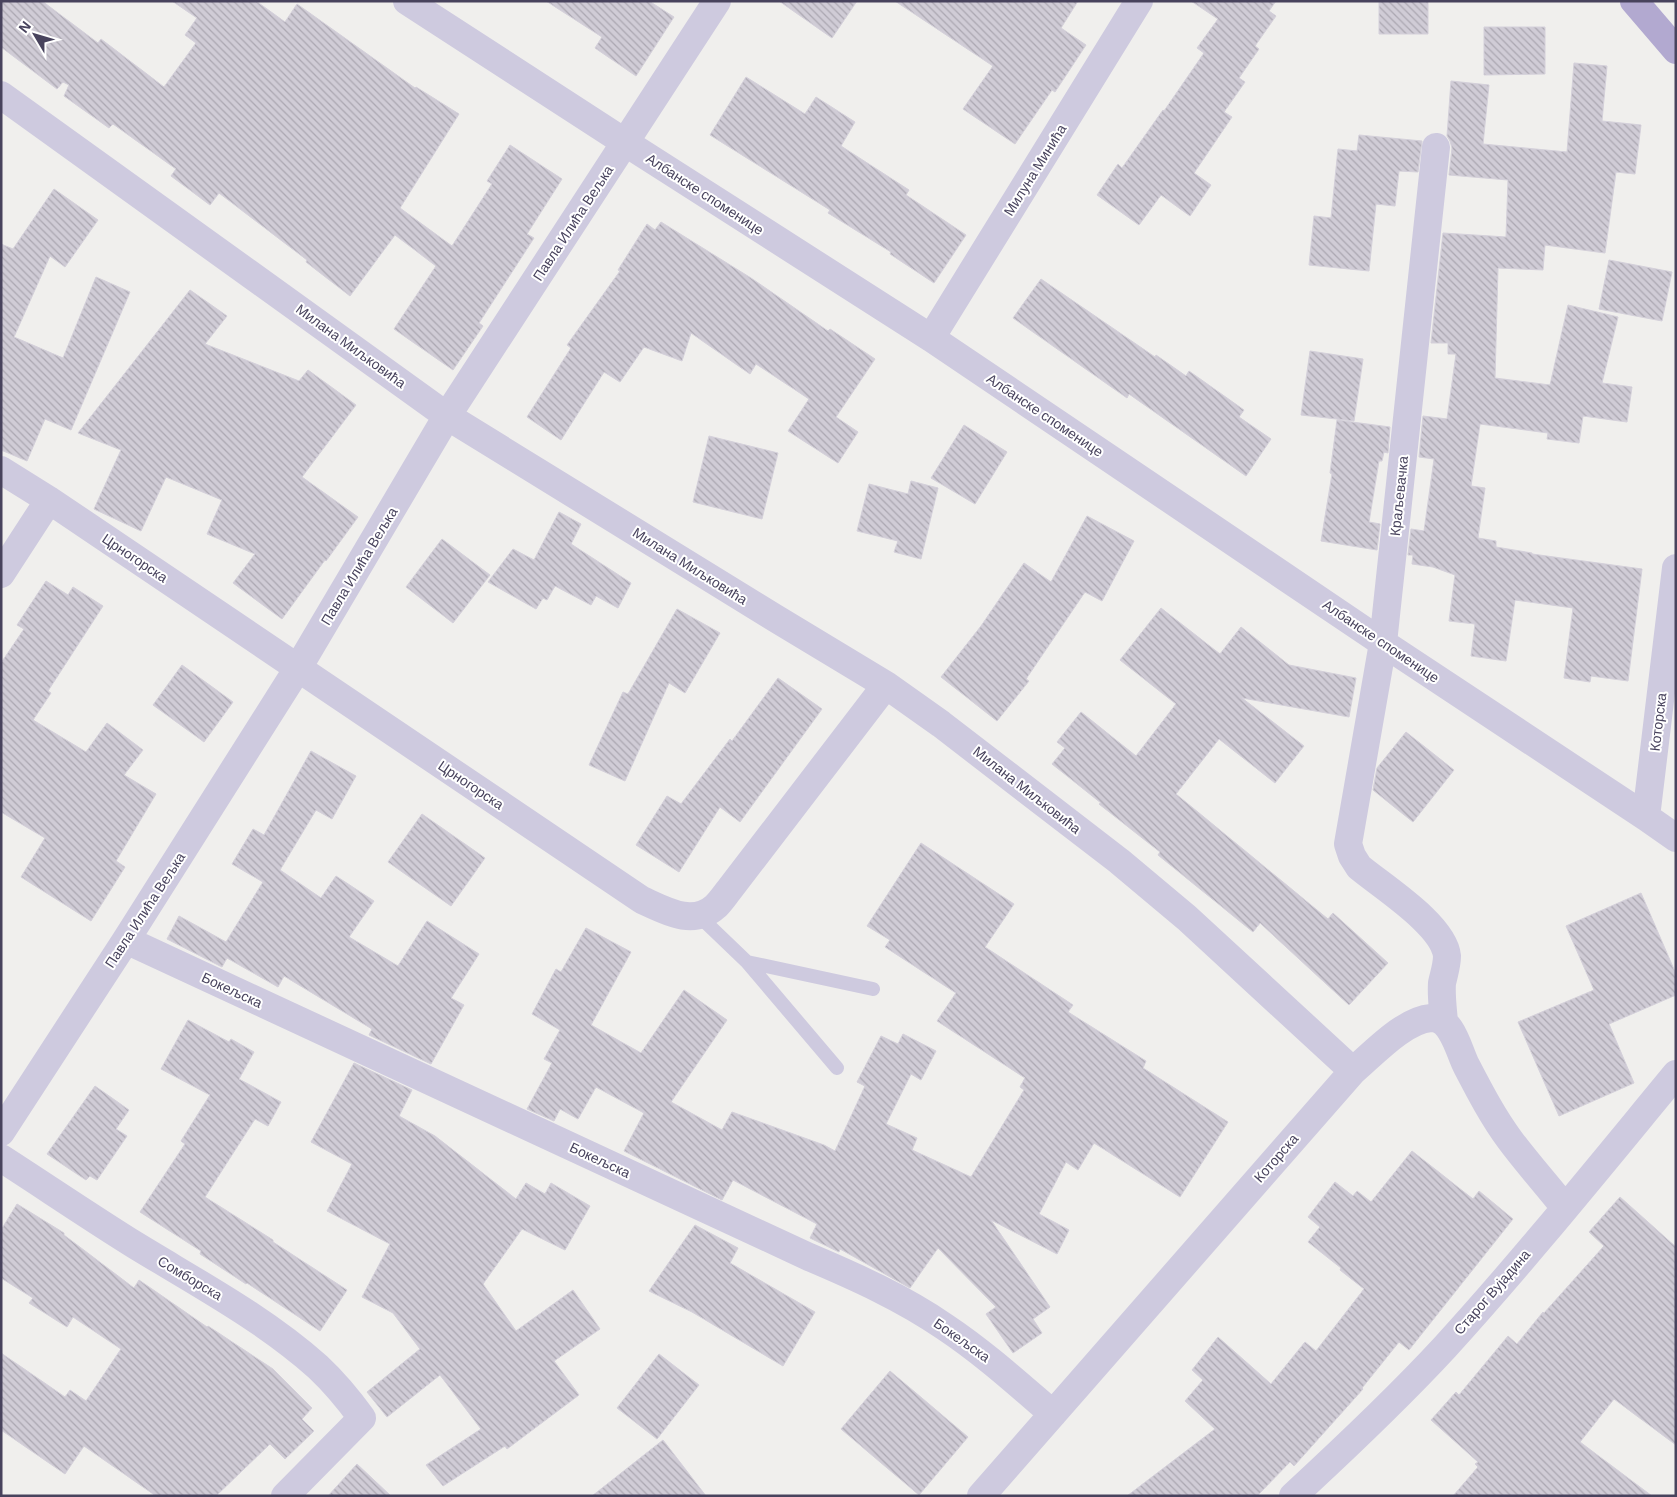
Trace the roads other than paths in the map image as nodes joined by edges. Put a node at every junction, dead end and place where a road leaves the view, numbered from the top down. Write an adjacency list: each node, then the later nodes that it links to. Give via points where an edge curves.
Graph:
1 (407, 1): 7 (street, Албанске споменице)
2 (717, 1): 7 (street, Павла Илића Вељка)
3 (1140, 1): 9 (street, Милуна Минића)
4 (1634, 1): 5 (main road)
5 (1676, 50)
6 (1, 95): 10 (street, Милана Миљковића)
7 (626, 143): 9 (street, Албанске споменице); 10 (street, Павла Илића Вељка)
8 (1436, 147): 15 (street, Краљевачка)
9 (931, 338): 15 (street, Албанске споменице)
10 (448, 416): 16 (street, Павла Илића Вељка); 17 (street, Милана Миљковића)
11 (1, 470): 12 (street, Црногорска)
12 (49, 500): 14 (street); 16 (street, Црногорска)
13 (1676, 568): 18 (street, Которска)
14 (1, 574)
15 (1383, 643): 18 (street, Албанске споменице); 24 (street, Краљевачка, via 1348,844 1359,867 1423,918 1442,939 1447,958 1442,985)
16 (298, 668): 20 (street, Црногорска, via 642,900 679,916); 21 (street, Павла Илића Вељка)
17 (886, 684): 20 (street, via 730,890 715,907); 26 (street, Милана Миљковића, via 964,740 1119,861 1187,918)
18 (1646, 817): 19 (street, Албанске споменице)
19 (1676, 838)
20 (698, 915): 22 (lane)
21 (126, 940): 28 (street, Павла Илића Вељка); 31 (street, Бокељска, via 869,1283 946,1327)
22 (747, 962): 23 (lane); 25 (lane)
23 (873, 989)
24 (1444, 1022): 26 (street, Которска, via 1432,1018 1398,1032); 30 (street, via 1500,1125)
25 (837, 1068)
26 (1353, 1071): 31 (street, Которска)
27 (1676, 1074): 30 (street, Старог Вујадина)
28 (1, 1132)
29 (1, 1158): 32 (street, Сомборска, via 134,1245 226,1299 318,1367 347,1398 362,1418)
30 (1565, 1208): 34 (street, Старог Вујадина, via 1444,1347)
31 (1053, 1414): 33 (street, Которска)
32 (285, 1496)
33 (981, 1496)
34 (1293, 1496)

